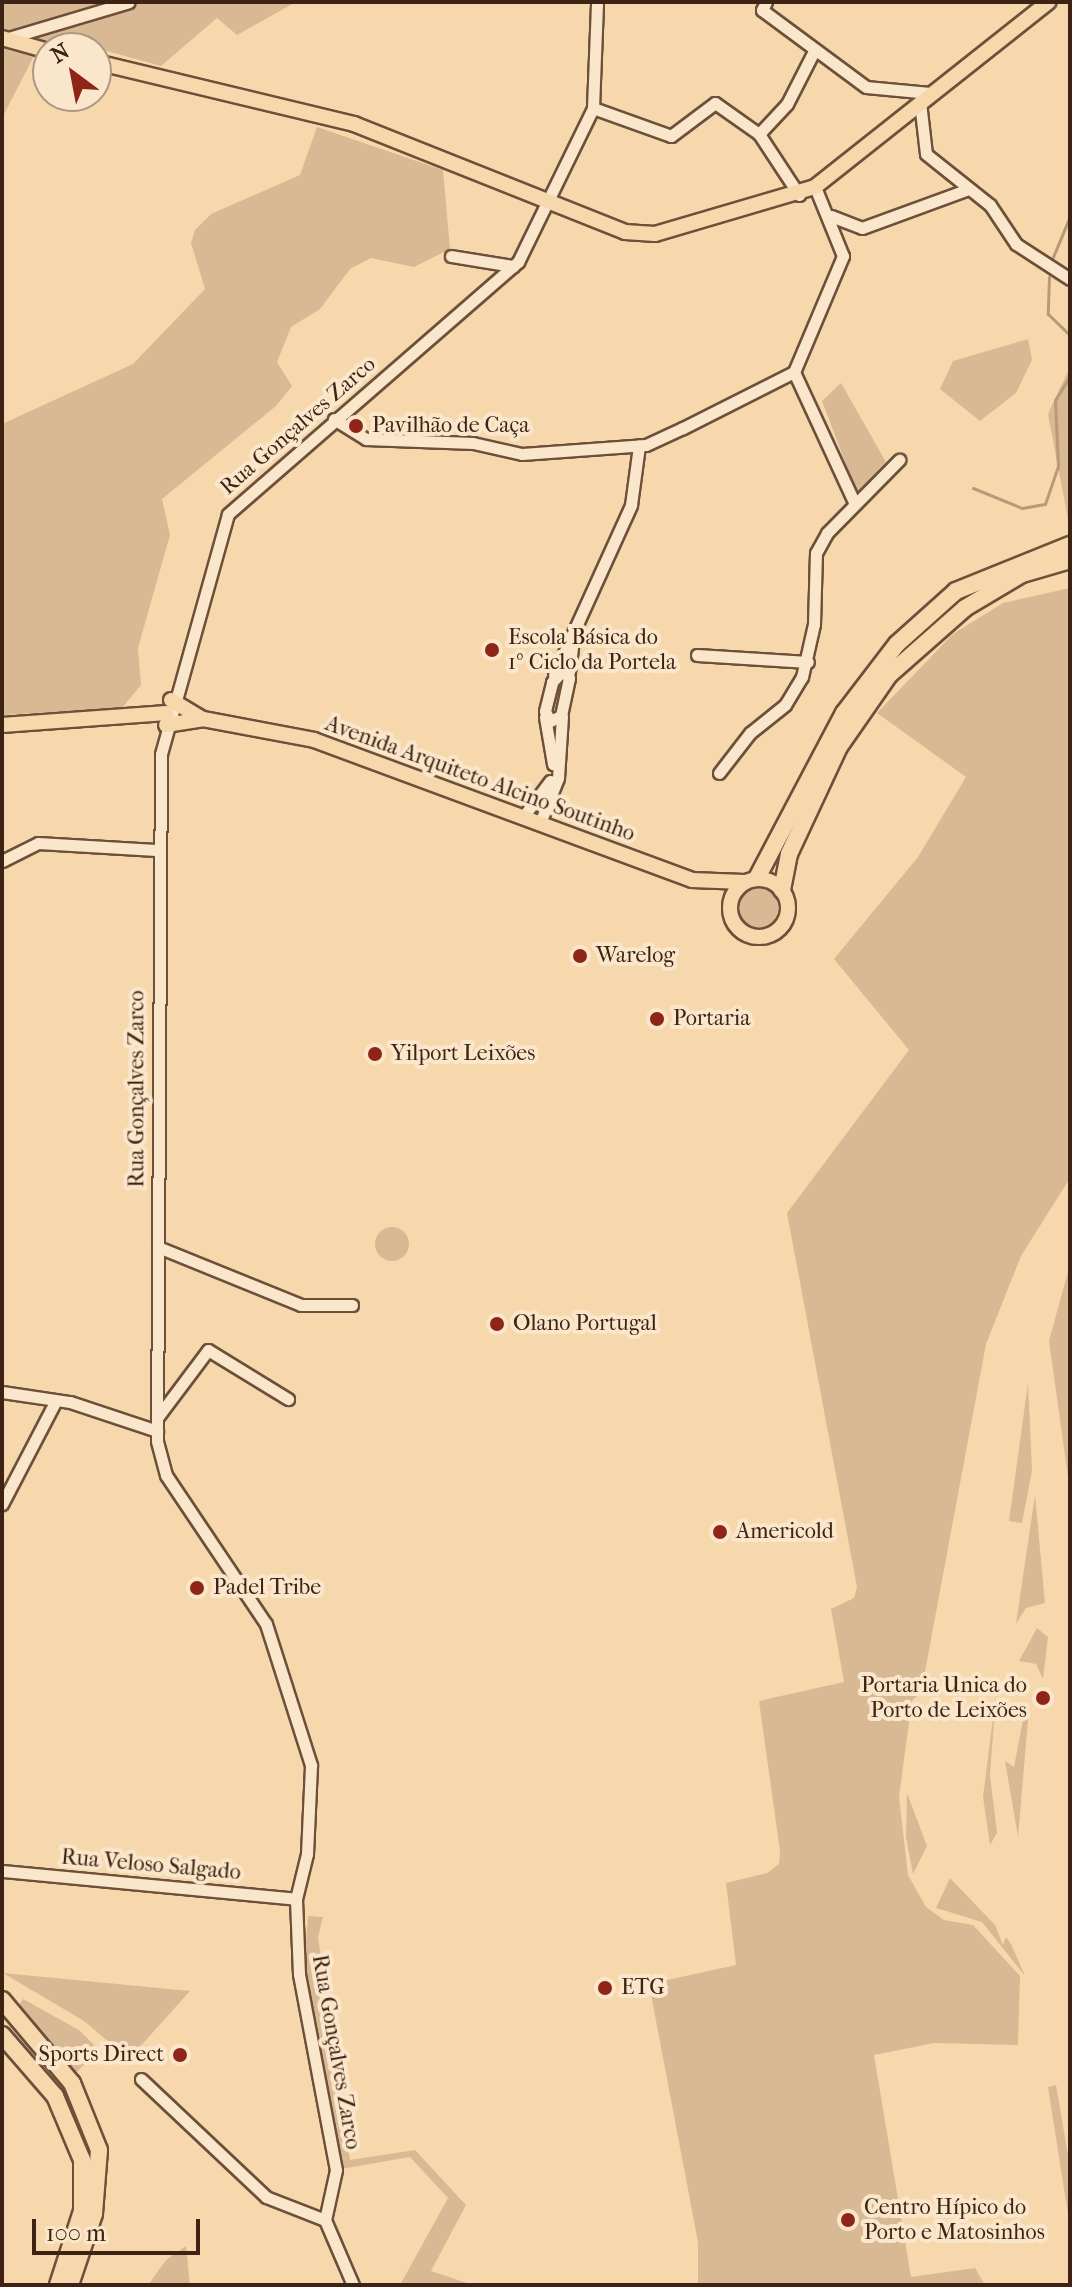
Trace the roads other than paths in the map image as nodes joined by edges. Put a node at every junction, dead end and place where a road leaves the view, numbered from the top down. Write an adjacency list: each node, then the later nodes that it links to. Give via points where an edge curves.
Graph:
1 (129, 2): 5 (street)
2 (597, 2): 10 (street, Rua Gonçalves Zarco)
3 (766, 2): 7 (street, via 762,10)
4 (1048, 2): 9 (main road)
5 (4, 38): 6 (main road)
6 (32, 46)
7 (813, 53): 9 (street, via 829,55 866,87); 11 (street, via 787,104)
8 (112, 66): 15 (main road, via 354,124)
9 (925, 98): 12 (main road); 13 (street, via 926,154)
10 (593, 108): 11 (street, via 671,136 715,103); 15 (street, Rua Gonçalves Zarco)
11 (759, 134): 14 (street)
12 (815, 187): 14 (main road); 16 (street)
13 (966, 190): 16 (street, via 862,228); 19 (street, via 990,205 1016,244)
14 (799, 195): 15 (main road, via 655,234 625,232)
15 (552, 201): 18 (street, Rua Gonçalves Zarco)
16 (831, 216): 20 (street, via 843,256)
17 (451, 256): 18 (street)
18 (513, 266): 21 (street, Rua Gonçalves Zarco)
19 (1070, 279)
20 (794, 372): 22 (street); 24 (street)
21 (334, 419): 22 (street, via 366,439 473,443 522,454); 33 (street, Rua Gonçalves Zarco, via 240,500 220,527)
22 (639, 446): 27 (street, via 631,505)
23 (899, 460): 24 (street)
24 (855, 504): 29 (street, via 827,533 815,573)
25 (1070, 545): 45 (highway, via 956,591 887,655 838,722)
26 (1070, 560): 46 (highway, via 1022,574 965,608 889,675 839,747 789,854)
27 (580, 615): 30 (street); 31 (street)
28 (697, 655): 29 (street)
29 (808, 662): 37 (street, via 785,705 750,733)
30 (569, 672): 31 (street); 32 (street)
31 (554, 675): 34 (street)
32 (563, 708): 34 (street, via 557,721); 38 (street)
33 (168, 713): 35 (main road, Avenida Arquiteto Alcino Soutinho); 35 (main road, Avenida Arquiteto Alcino Soutinho); 36 (main road, Avenida Arquiteto Alcino Soutinho); 42 (street, Rua Gonçalves Zarco)
34 (545, 717): 39 (street, via 552,773 539,803)
35 (203, 719): 39 (main road, Avenida Arquiteto Alcino Soutinho, via 314,740)
36 (2, 725)
37 (719, 773)
38 (550, 806): 40 (street); 41 (street)
39 (523, 817): 40 (main road, Avenida Arquiteto Alcino Soutinho)
40 (540, 823): 41 (main road, Avenida Arquiteto Alcino Soutinho)
41 (566, 833): 44 (main road, Avenida Arquiteto Alcino Soutinho)
42 (156, 850): 43 (street, via 29,843); 48 (street, Rua Gonçalves Zarco)
43 (2, 861)
44 (692, 880): 45 (main road, Avenida Arquiteto Alcino Soutinho); 47 (main road, Avenida Arquiteto Alcino Soutinho)
45 (751, 880): 46 (main road); 47 (main road)
46 (782, 890): 47 (main road, via 787,917 767,936 746,934)
47 (730, 912)
48 (158, 1247): 49 (street, via 301,1305); 53 (street, Rua Gonçalves Zarco)
49 (352, 1305)
50 (2, 1392): 52 (street)
51 (288, 1399): 53 (street, via 208,1350)
52 (55, 1402): 53 (street); 54 (street)
53 (157, 1425): 56 (street, Rua Gonçalves Zarco, via 166,1475 266,1624 287,1678 311,1765 307,1854)
54 (2, 1504)
55 (2, 1871): 56 (street, Rua Veloso Salgado)
56 (296, 1899): 62 (street, Rua Gonçalves Zarco, via 299,1974 336,2170)
57 (2, 2000): 61 (highway, via 88,2110)
58 (2, 2021): 61 (highway, via 72,2104)
59 (2, 2035): 63 (highway, via 55,2096 82,2160 82,2211)
60 (141, 2079): 62 (street, via 266,2197)
61 (97, 2168): 64 (highway, via 94,2214)
62 (325, 2220): 65 (street)
63 (58, 2285)
64 (70, 2285)
65 (353, 2285)

